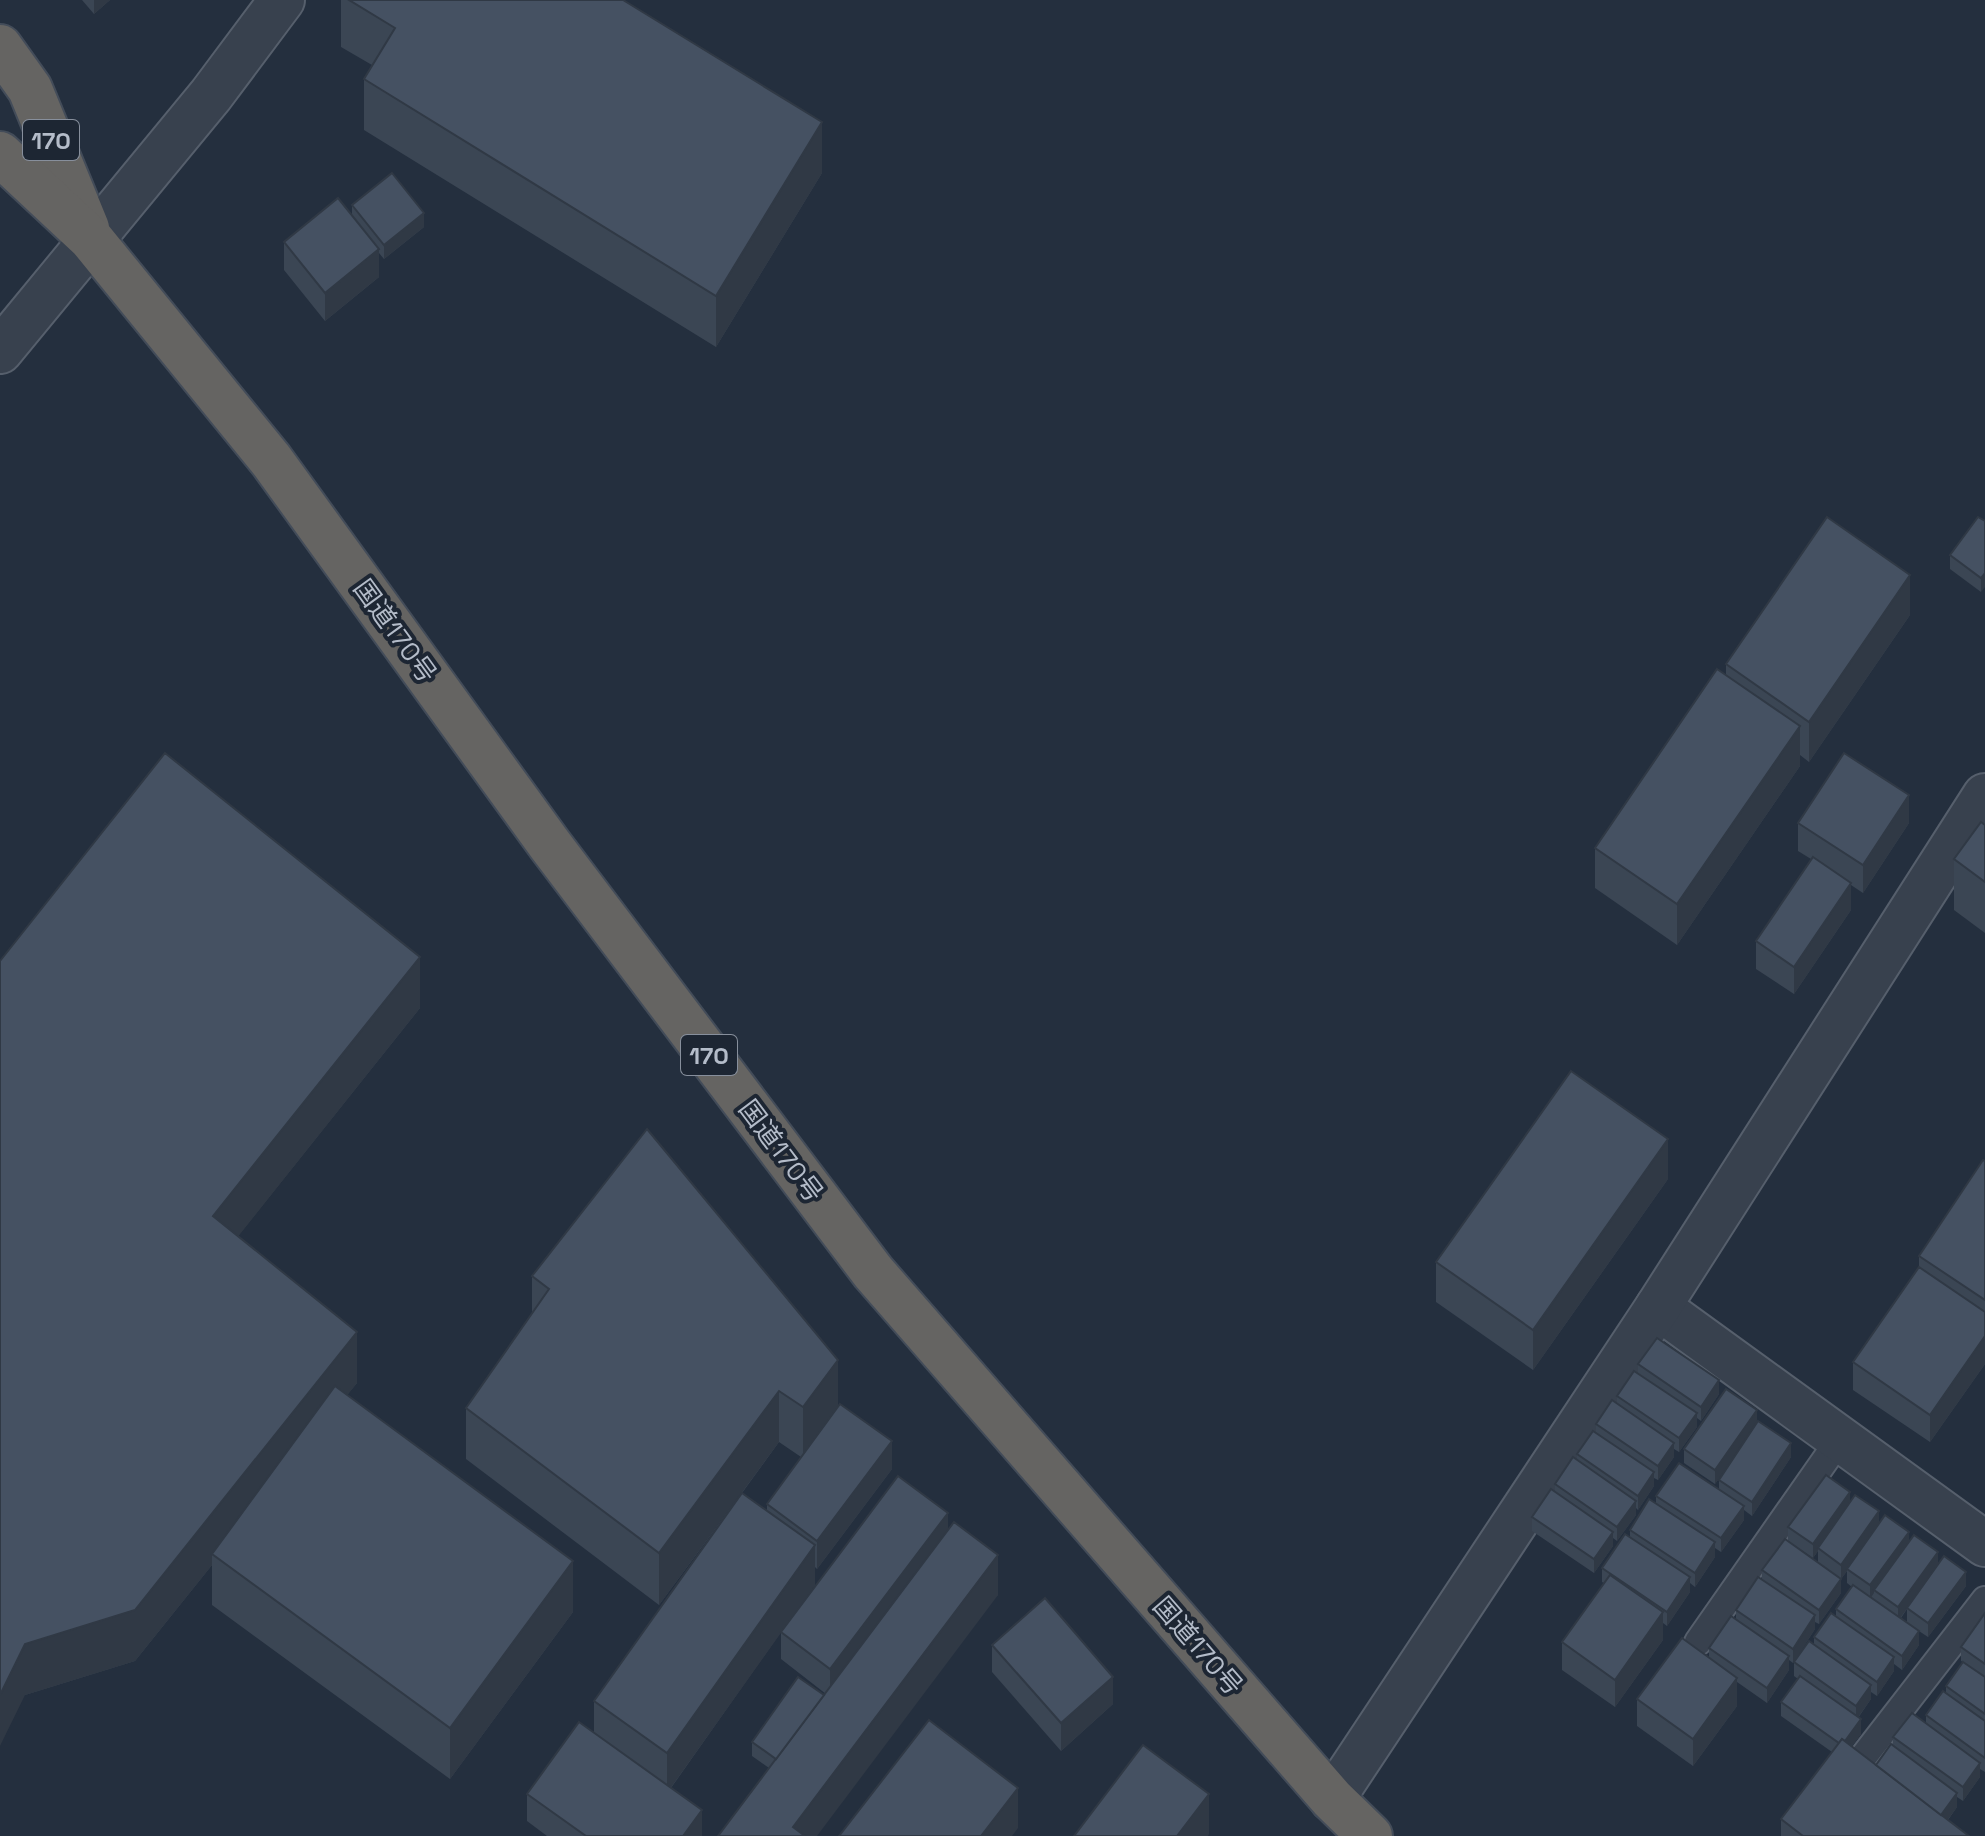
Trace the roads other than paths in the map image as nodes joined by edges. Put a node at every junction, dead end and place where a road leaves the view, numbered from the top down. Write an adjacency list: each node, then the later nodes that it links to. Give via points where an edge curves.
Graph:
1 (272, 4): 4 (street, via 211,95)
2 (0, 47): 4 (highway, 国道170号 / 170, via 30,89)
3 (0, 154): 4 (highway, 国道170号 / 170)
4 (91, 239): 5 (street); 13 (highway, 国道170号 / 170, via 271,460 550,845 873,1272)
5 (0, 351)
6 (1985, 796): 7 (street)
7 (1658, 1307): 8 (street); 13 (street)
8 (1840, 1439): 9 (street); 11 (lane)
9 (1985, 1544)
10 (1985, 1600): 12 (lane)
11 (1698, 1642)
12 (1864, 1756)
13 (1332, 1799): 14 (highway, 国道170号 / 170)
14 (1370, 1836)

